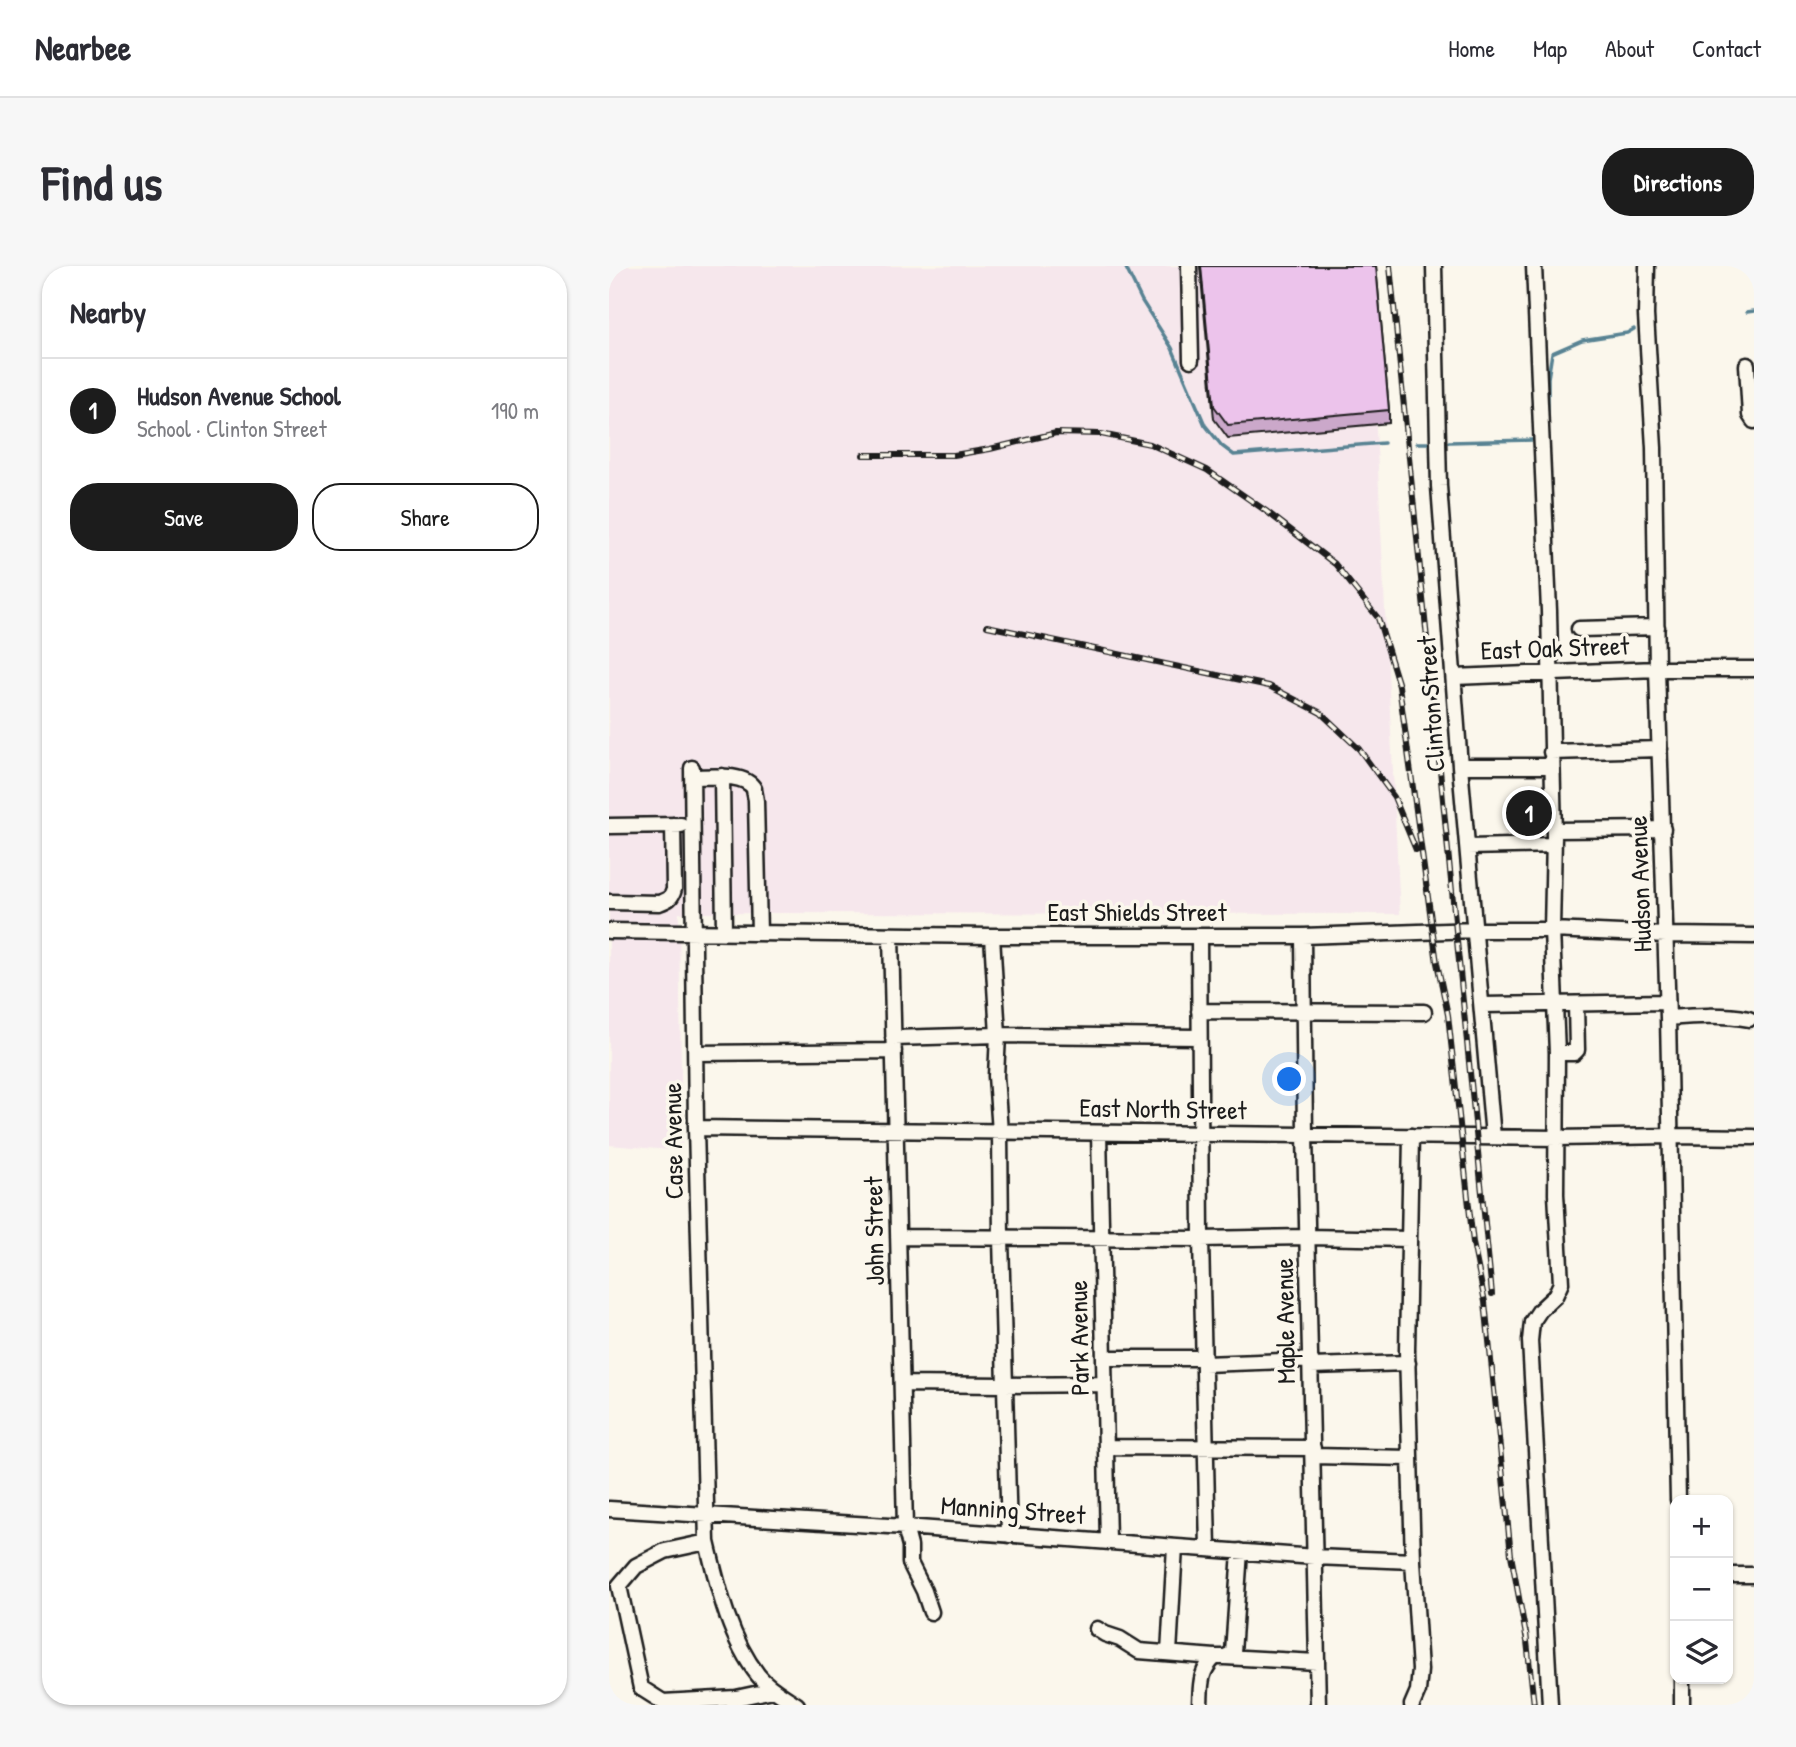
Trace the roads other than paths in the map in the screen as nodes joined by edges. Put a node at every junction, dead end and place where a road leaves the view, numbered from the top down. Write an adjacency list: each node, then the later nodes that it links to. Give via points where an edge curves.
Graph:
1 (1189, 266): 5 (street)
2 (1434, 266): 13 (street, Clinton Street, via 1439,486)
3 (1534, 266): 12 (street)
4 (1647, 266): 8 (street, Hudson Avenue)
5 (1191, 360)
6 (1747, 365): 7 (street)
7 (1754, 421)
8 (1657, 627): 9 (street); 10 (street, Hudson Avenue)
9 (1580, 629)
10 (1657, 669): 11 (street, East Oak Street); 12 (street, East Oak Street); 14 (street, Hudson Avenue)
11 (1754, 669)
12 (1549, 673): 13 (street, East Oak Street); 15 (street)
13 (1454, 677): 16 (street, Clinton Street)
14 (1660, 749): 15 (street); 21 (street, Hudson Avenue)
15 (1552, 759): 16 (street); 22 (street)
16 (1460, 766): 23 (street, Clinton Street)
17 (722, 776): 19 (street, Case Avenue, via 692,772); 29 (street); 30 (street, via 748,782 754,790)
18 (673, 825): 19 (street); 20 (street); 24 (street, via 672,897 659,903)
19 (693, 825): 28 (street, Case Avenue)
20 (609, 826)
21 (1663, 829): 22 (street); 32 (street, Hudson Avenue)
22 (1554, 837): 23 (street); 26 (street)
23 (1468, 847): 25 (street, Clinton Street)
24 (609, 902)
25 (1476, 930): 26 (street, East Shields Street); 35 (street, East Shields Street); 40 (street, Clinton Street)
26 (1552, 930): 32 (street, East Shields Street); 38 (street)
27 (609, 931): 28 (street, East Shields Street)
28 (695, 932): 29 (street, East Shields Street); 50 (street, Case Avenue)
29 (724, 932): 30 (street, East Shields Street)
30 (759, 933): 31 (street, East Shields Street)
31 (891, 935): 33 (street, East Shields Street); 48 (street, John Street)
32 (1665, 935): 36 (street, East Shields Street); 37 (street, Hudson Avenue)
33 (992, 936): 34 (street, East Shields Street); 46 (street)
34 (1199, 936): 35 (street, East Shields Street); 41 (street)
35 (1303, 936): 42 (street, Maple Avenue)
36 (1754, 936)
37 (1667, 1002): 39 (street); 44 (street, Hudson Avenue)
38 (1554, 1004): 39 (street); 40 (street); 49 (street)
39 (1576, 1004): 49 (street, via 1577,1050)
40 (1482, 1005): 59 (street, Clinton Street)
41 (1199, 1011): 42 (street); 47 (street)
42 (1304, 1011): 43 (street); 56 (street, Maple Avenue)
43 (1424, 1012)
44 (1668, 1018): 45 (street); 58 (street, Hudson Avenue)
45 (1749, 1019)
46 (998, 1035): 47 (street); 48 (street); 53 (street)
47 (1199, 1037): 55 (street)
48 (893, 1045): 50 (street); 52 (street, John Street)
49 (1557, 1052): 61 (street)
50 (696, 1054): 51 (street, Case Avenue)
51 (697, 1128): 52 (street, East North Street); 81 (street, Case Avenue)
52 (896, 1131): 53 (street, East North Street); 62 (street, John Street)
53 (1000, 1132): 54 (street, East North Street); 64 (street)
54 (1099, 1133): 55 (street, East North Street); 65 (street, Park Avenue)
55 (1201, 1134): 56 (street, East North Street); 66 (street)
56 (1305, 1135): 57 (street, East North Street); 63 (street, Maple Avenue)
57 (1411, 1136): 59 (street, East North Street); 67 (street)
58 (1670, 1136): 60 (street, East North Street); 61 (street, East North Street); 79 (street, Hudson Avenue)
59 (1493, 1137): 61 (street, East North Street)
60 (1754, 1137)
61 (1557, 1138): 104 (street, via 1560,1283 1555,1296 1532,1322 1530,1341)
62 (898, 1237): 64 (street); 72 (street, John Street)
63 (1308, 1237): 66 (street); 67 (street); 70 (street, Maple Avenue)
64 (1001, 1238): 65 (street); 74 (street)
65 (1102, 1238): 66 (street); 68 (street, Park Avenue)
66 (1201, 1239): 69 (street)
67 (1409, 1240): 71 (street)
68 (1104, 1358): 69 (street); 73 (street, Park Avenue)
69 (1204, 1361): 70 (street); 76 (street)
70 (1311, 1363): 71 (street); 77 (street, Maple Avenue)
71 (1408, 1363): 78 (street)
72 (902, 1384): 74 (street); 82 (street, John Street)
73 (1105, 1384): 74 (street); 75 (street, Park Avenue)
74 (1005, 1385): 83 (street)
75 (1106, 1447): 76 (street); 84 (street, Park Avenue)
76 (1206, 1448): 77 (street); 87 (street)
77 (1313, 1452): 78 (street); 89 (street, Maple Avenue)
78 (1410, 1458): 90 (street)
79 (1678, 1495)
80 (609, 1509): 81 (street, Manning Street)
81 (706, 1514): 82 (street, Manning Street); 85 (street, Case Avenue)
82 (905, 1527): 83 (street, Manning Street); 93 (street, John Street, via 910,1563)
83 (1009, 1535): 84 (street, Manning Street)
84 (1108, 1541): 86 (street, Manning Street)
85 (706, 1542): 99 (street, Case Avenue, via 740,1646); 99 (street, via 665,1551 636,1566 619,1586 641,1688 663,1702 736,1698)
86 (1175, 1546): 87 (street, Manning Street); 95 (street)
87 (1208, 1549): 88 (street, Manning Street)
88 (1240, 1551): 89 (street, Manning Street); 96 (street, via 1233,1653)
89 (1315, 1557): 90 (street, Manning Street); 97 (street, Maple Avenue)
90 (1413, 1561): 103 (street, via 1420,1670)
91 (1733, 1575): 92 (street)
92 (1754, 1575)
93 (931, 1612)
94 (1097, 1629): 95 (street, via 1139,1651)
95 (1169, 1653): 96 (street)
96 (1220, 1657): 97 (street); 101 (street, via 1206,1665)
97 (1317, 1662): 102 (street, Maple Avenue)
98 (1682, 1684): 105 (street)
99 (773, 1690): 100 (street, Case Avenue)
100 (797, 1705)
101 (1200, 1705)
102 (1318, 1705)
103 (1412, 1705)
104 (1550, 1705)
105 (1682, 1705)

